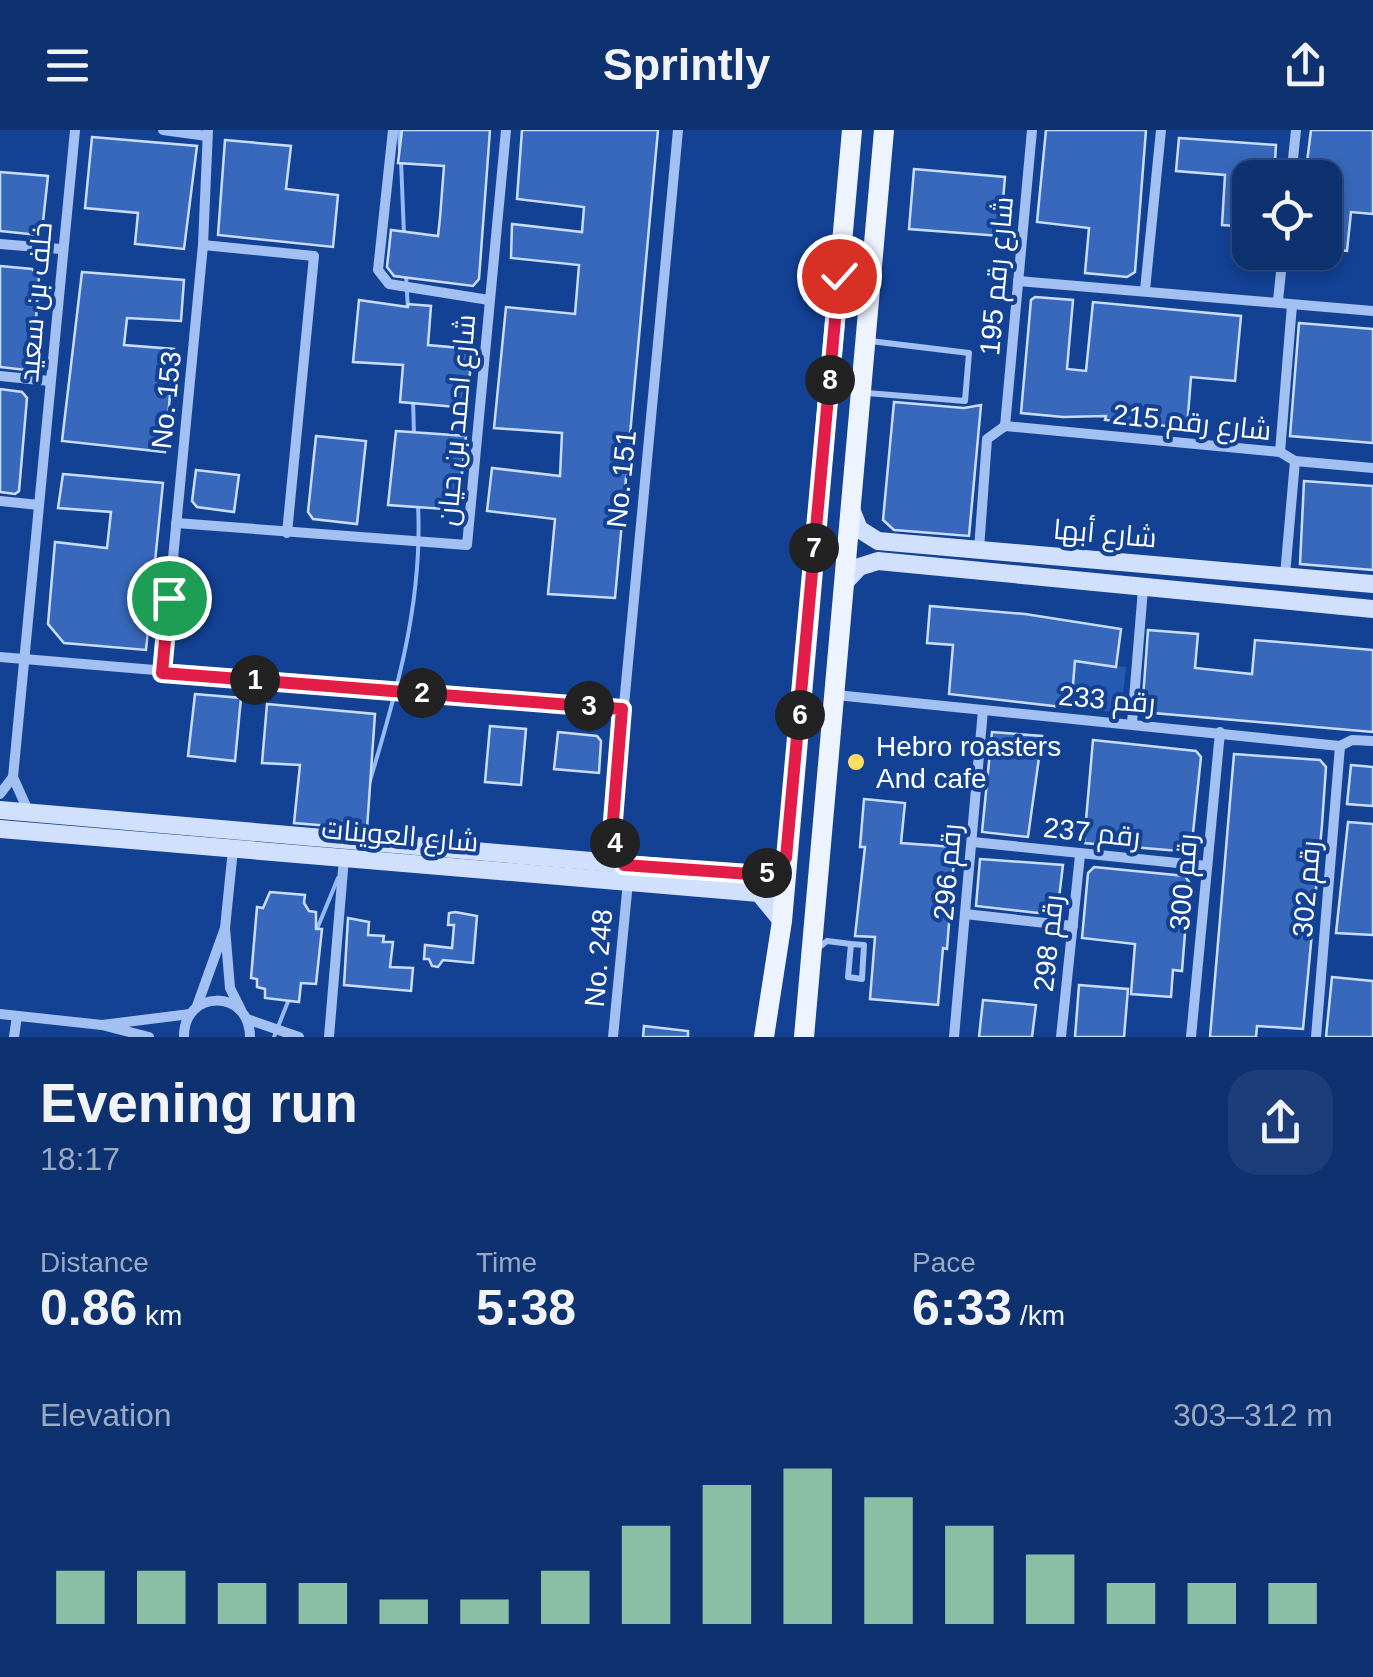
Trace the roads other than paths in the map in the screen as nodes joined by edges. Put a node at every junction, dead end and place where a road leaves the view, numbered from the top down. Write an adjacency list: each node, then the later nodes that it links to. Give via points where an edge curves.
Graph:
1 (75, 130): 15 (street, خلف بن سعيد)
2 (163, 130): 11 (street)
3 (394, 130): 19 (street, via 381,277 389,284)
4 (506, 130): 19 (street, شارع احمد بن حيان)
5 (678, 130): 50 (street, No. 151)
6 (852, 130): 68 (main road)
7 (884, 130): 23 (main road)
8 (1032, 130): 17 (street, شارع رقم 195)
9 (1161, 130): 18 (street)
10 (1296, 130): 12 (street)
11 (208, 133): 14 (street, No. 153)
12 (1293, 160)
13 (0, 244): 15 (street)
14 (203, 244): 34 (street, No. 153); 35 (street, via 314,256)
15 (62, 249): 25 (street, خلف بن سعيد)
16 (1281, 270): 20 (street)
17 (1018, 281): 18 (street); 27 (street, شارع رقم 195)
18 (1144, 290): 20 (street)
19 (490, 300): 35 (street, شارع احمد بن حيان, via 466,545)
20 (1278, 301): 21 (street)
21 (1292, 305): 22 (street); 28 (street)
22 (1373, 311)
23 (865, 341): 26 (main road); 26 (lane, via 970,353 965,401)
24 (0, 376): 25 (street)
25 (50, 381): 32 (street, خلف بن سعيد)
26 (860, 392): 33 (main road)
27 (1005, 426): 28 (street, شارع رقم 215); 37 (street, شارع رقم 195, via 988,439)
28 (1280, 452): 29 (street, شارع رقم 215)
29 (1296, 461): 30 (street, شارع رقم 215); 40 (street)
30 (1373, 468)
31 (0, 501): 32 (street)
32 (38, 505): 47 (street, خلف بن سعيد)
33 (850, 508): 36 (street, شارع أبها, via 868,536); 41 (main road)
34 (176, 524): 35 (street, شارع احمد بن حيان); 48 (street, No. 153)
35 (287, 534)
36 (896, 543): 37 (street, شارع أبها); 39 (street)
37 (979, 550): 38 (street, شارع أبها)
38 (1088, 559): 40 (street, شارع أبها); 42 (street)
39 (894, 564): 41 (street, شارع أبها, via 868,562); 42 (street, شارع أبها)
40 (1285, 576): 43 (street, شارع أبها)
41 (844, 583): 49 (main road)
42 (1086, 584): 44 (street, شارع أبها)
43 (1373, 584)
44 (1143, 589): 45 (street, شارع أبها); 52 (street)
45 (1373, 609)
46 (0, 657): 47 (street)
47 (23, 660): 48 (street); 56 (street, خلف بن سعيد)
48 (162, 673): 50 (street)
49 (836, 694): 51 (street, رقم 233); 78 (main road)
50 (622, 709): 61 (street, No. 151)
51 (984, 710): 52 (street, رقم 233); 64 (street, رقم 296)
52 (1132, 724): 53 (street, رقم 233)
53 (1220, 732): 55 (street, رقم 233); 70 (street, رقم 300)
54 (1373, 742): 55 (street, رقم 233)
55 (1340, 746): 96 (street, رقم 302)
56 (13, 777): 57 (street); 59 (street)
57 (0, 794)
58 (0, 810): 59 (street, شارع العوينات)
59 (30, 813): 62 (street, شارع العوينات)
60 (0, 830): 62 (street, شارع العوينات)
61 (612, 833): 69 (street, No. 151); 71 (street, No. 151)
62 (213, 838): 63 (street, شارع العوينات); 65 (street, شارع العوينات)
63 (258, 842): 65 (street, شارع العوينات); 67 (street, شارع العوينات); 69 (street, شارع العوينات)
64 (973, 842): 66 (street, رقم 237); 73 (street, رقم 296)
65 (233, 849): 76 (street)
66 (1080, 854): 70 (street, رقم 237); 75 (street, رقم 298)
67 (344, 858): 71 (street, شارع العوينات); 89 (street)
68 (786, 858): 72 (street, شارع العوينات, via 764,875); 74 (main road)
69 (595, 863): 71 (street, شارع العوينات)
70 (1206, 866): 95 (street, رقم 300)
71 (626, 874): 72 (street, شارع العوينات); 90 (street, No. 248)
72 (719, 882): 74 (street, شارع العوينات, via 759,893)
73 (966, 914): 75 (street); 93 (street, رقم 296)
74 (782, 921): 91 (main road)
75 (1073, 926): 94 (street, رقم 298)
76 (226, 928): 79 (street); 81 (street, via 230,988)
77 (851, 944): 77 (lane, via 848,978 862,979 864,945); 78 (lane, via 826,940)
78 (812, 953): 92 (main road)
79 (194, 1010): 81 (street, via 220,1000); 83 (street); 86 (street)
80 (0, 1014): 82 (street)
81 (244, 1014): 87 (street); 88 (street)
82 (17, 1016): 83 (street); 84 (street)
83 (102, 1025): 85 (street)
84 (14, 1037)
85 (149, 1037)
86 (184, 1037)
87 (250, 1037)
88 (299, 1037)
89 (329, 1037)
90 (613, 1037)
91 (764, 1037)
92 (804, 1037)
93 (954, 1037)
94 (1061, 1037)
95 (1191, 1037)
96 (1316, 1037)

